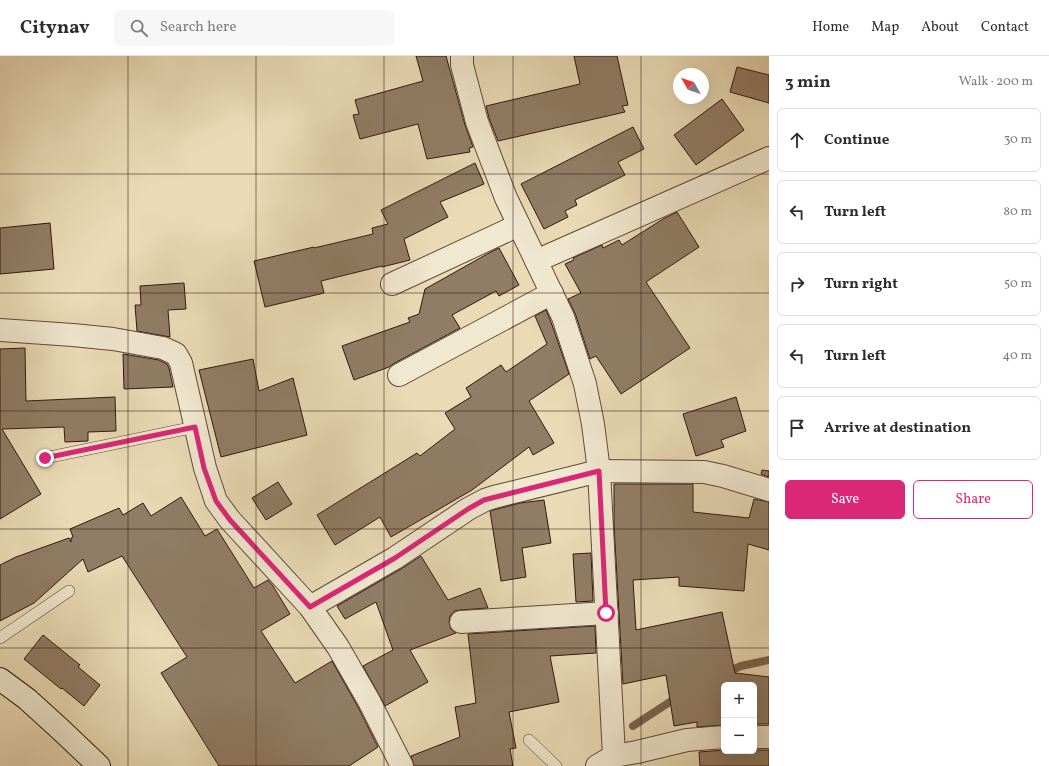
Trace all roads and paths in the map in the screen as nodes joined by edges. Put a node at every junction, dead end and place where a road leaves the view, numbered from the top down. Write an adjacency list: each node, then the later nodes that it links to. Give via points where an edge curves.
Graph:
1 (462, 56): 3 (street, via 477,122)
2 (769, 158): 4 (street)
3 (519, 225): 4 (street); 5 (street)
4 (536, 261): 6 (street)
5 (392, 284)
6 (552, 294): 8 (street); 11 (street, via 563,317 585,384)
7 (0, 330): 9 (street, via 113,339 163,348 176,354 181,364)
8 (399, 375)
9 (195, 427): 10 (lane); 14 (street, via 204,468 216,501 230,520)
10 (45, 458)
11 (599, 471): 12 (street, via 704,472); 14 (street, via 484,500 395,558); 15 (street)
12 (769, 490)
13 (69, 591): 17 (lane)
14 (310, 607): 25 (street, via 338,647 370,701)
15 (606, 613): 16 (street); 23 (street)
16 (461, 622)
17 (0, 638)
18 (0, 679): 24 (street, via 27,699)
19 (757, 736): 21 (street)
20 (721, 737): 23 (street, via 687,740)
21 (769, 737)
22 (529, 740): 26 (lane)
23 (605, 761)
24 (99, 766)
25 (402, 766)
26 (556, 766)

